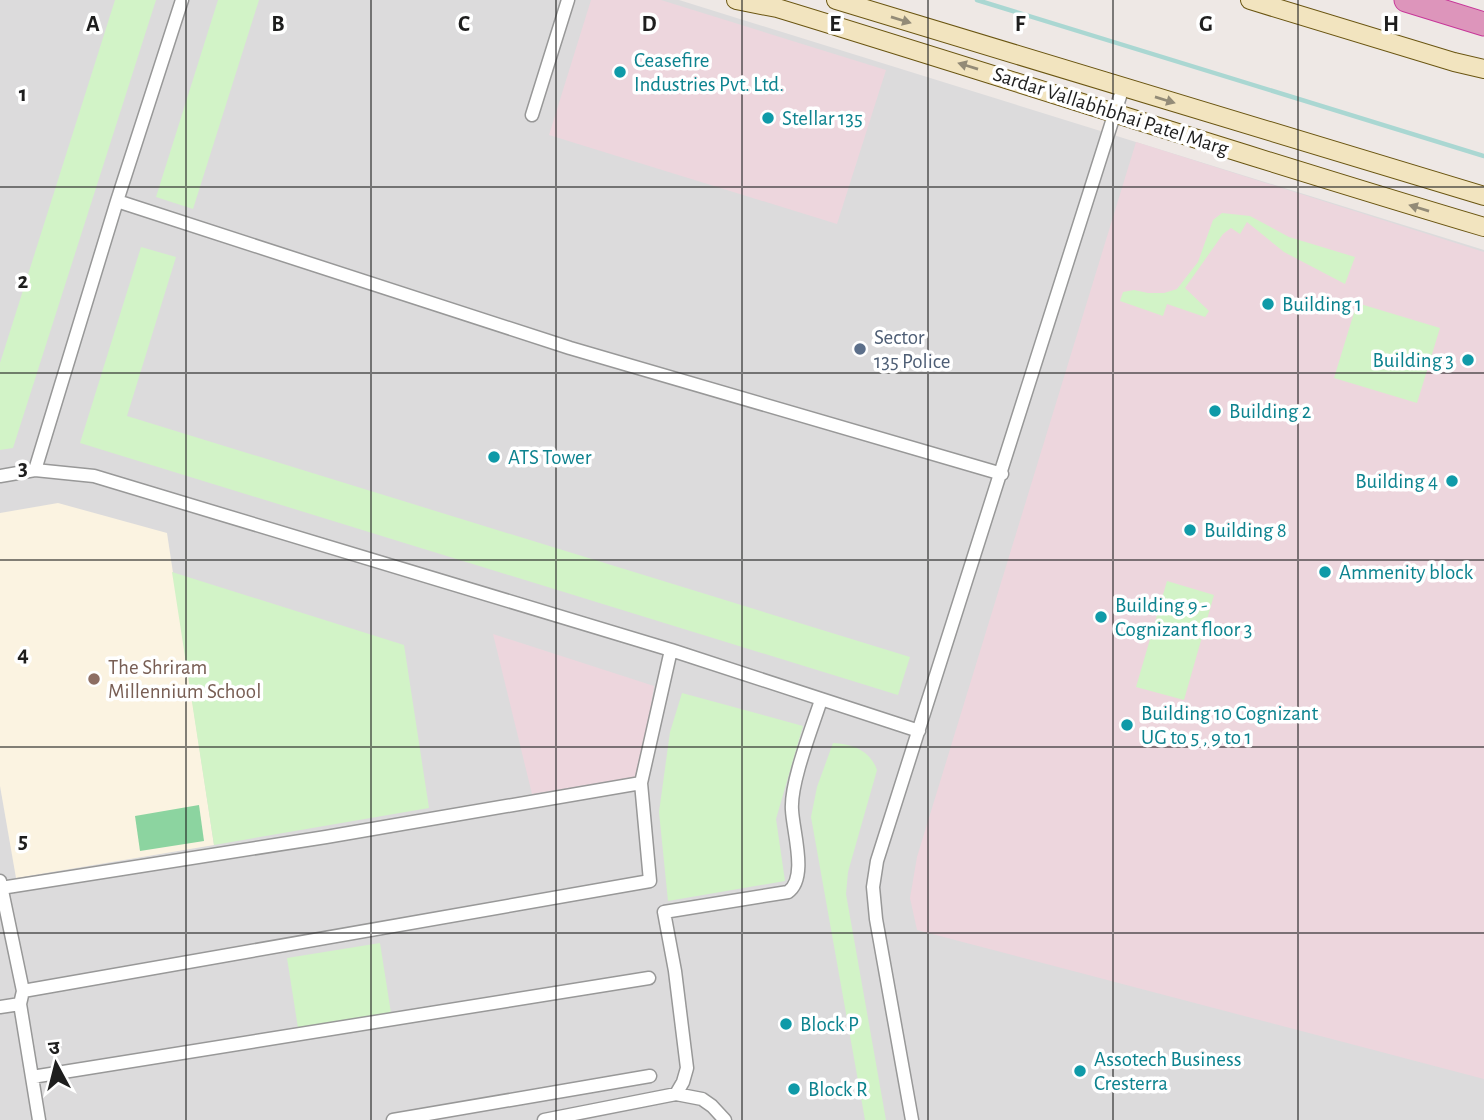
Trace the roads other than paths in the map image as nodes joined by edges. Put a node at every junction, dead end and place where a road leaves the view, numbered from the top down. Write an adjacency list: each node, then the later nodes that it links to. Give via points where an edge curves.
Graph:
1 (182, 0): 13 (street)
2 (568, 0): 11 (street)
3 (736, 0): 10 (street, Sardar Vallabhbhai Patel Marg, one-way to 3, via 777,8)
4 (835, 0): 9 (street, Sardar Vallabhbhai Patel Marg, one-way to 9)
5 (1250, 0): 8 (street)
6 (1406, 0): 7 (highway)
7 (1484, 24)
8 (1484, 69)
9 (1123, 87): 10 (street); 12 (street, Sardar Vallabhbhai Patel Marg, one-way to 12)
10 (1115, 112): 14 (street, Sardar Vallabhbhai Patel Marg, one-way to 10); 16 (street)
11 (532, 115)
12 (1484, 196)
13 (117, 201): 15 (street); 16 (street, via 570,348)
14 (1484, 227)
15 (35, 470): 17 (street); 18 (street, via 94,476)
16 (1002, 474): 20 (street)
17 (0, 476)
18 (671, 650): 19 (street); 21 (street)
19 (821, 700): 20 (street); 29 (street, via 792,797 799,874 795,887 664,912 687,1068)
20 (919, 730): 34 (street, via 873,887)
21 (641, 783): 22 (street); 24 (street, via 650,881)
22 (1, 892): 24 (street)
23 (649, 978): 28 (street)
24 (23, 991): 25 (street)
25 (20, 1004): 26 (street); 28 (street)
26 (0, 1007)
27 (650, 1076): 31 (street)
28 (32, 1077): 30 (street)
29 (676, 1094): 32 (street); 33 (street, via 702,1099)
30 (39, 1120)
31 (393, 1120)
32 (544, 1120)
33 (725, 1120)
34 (912, 1120)

